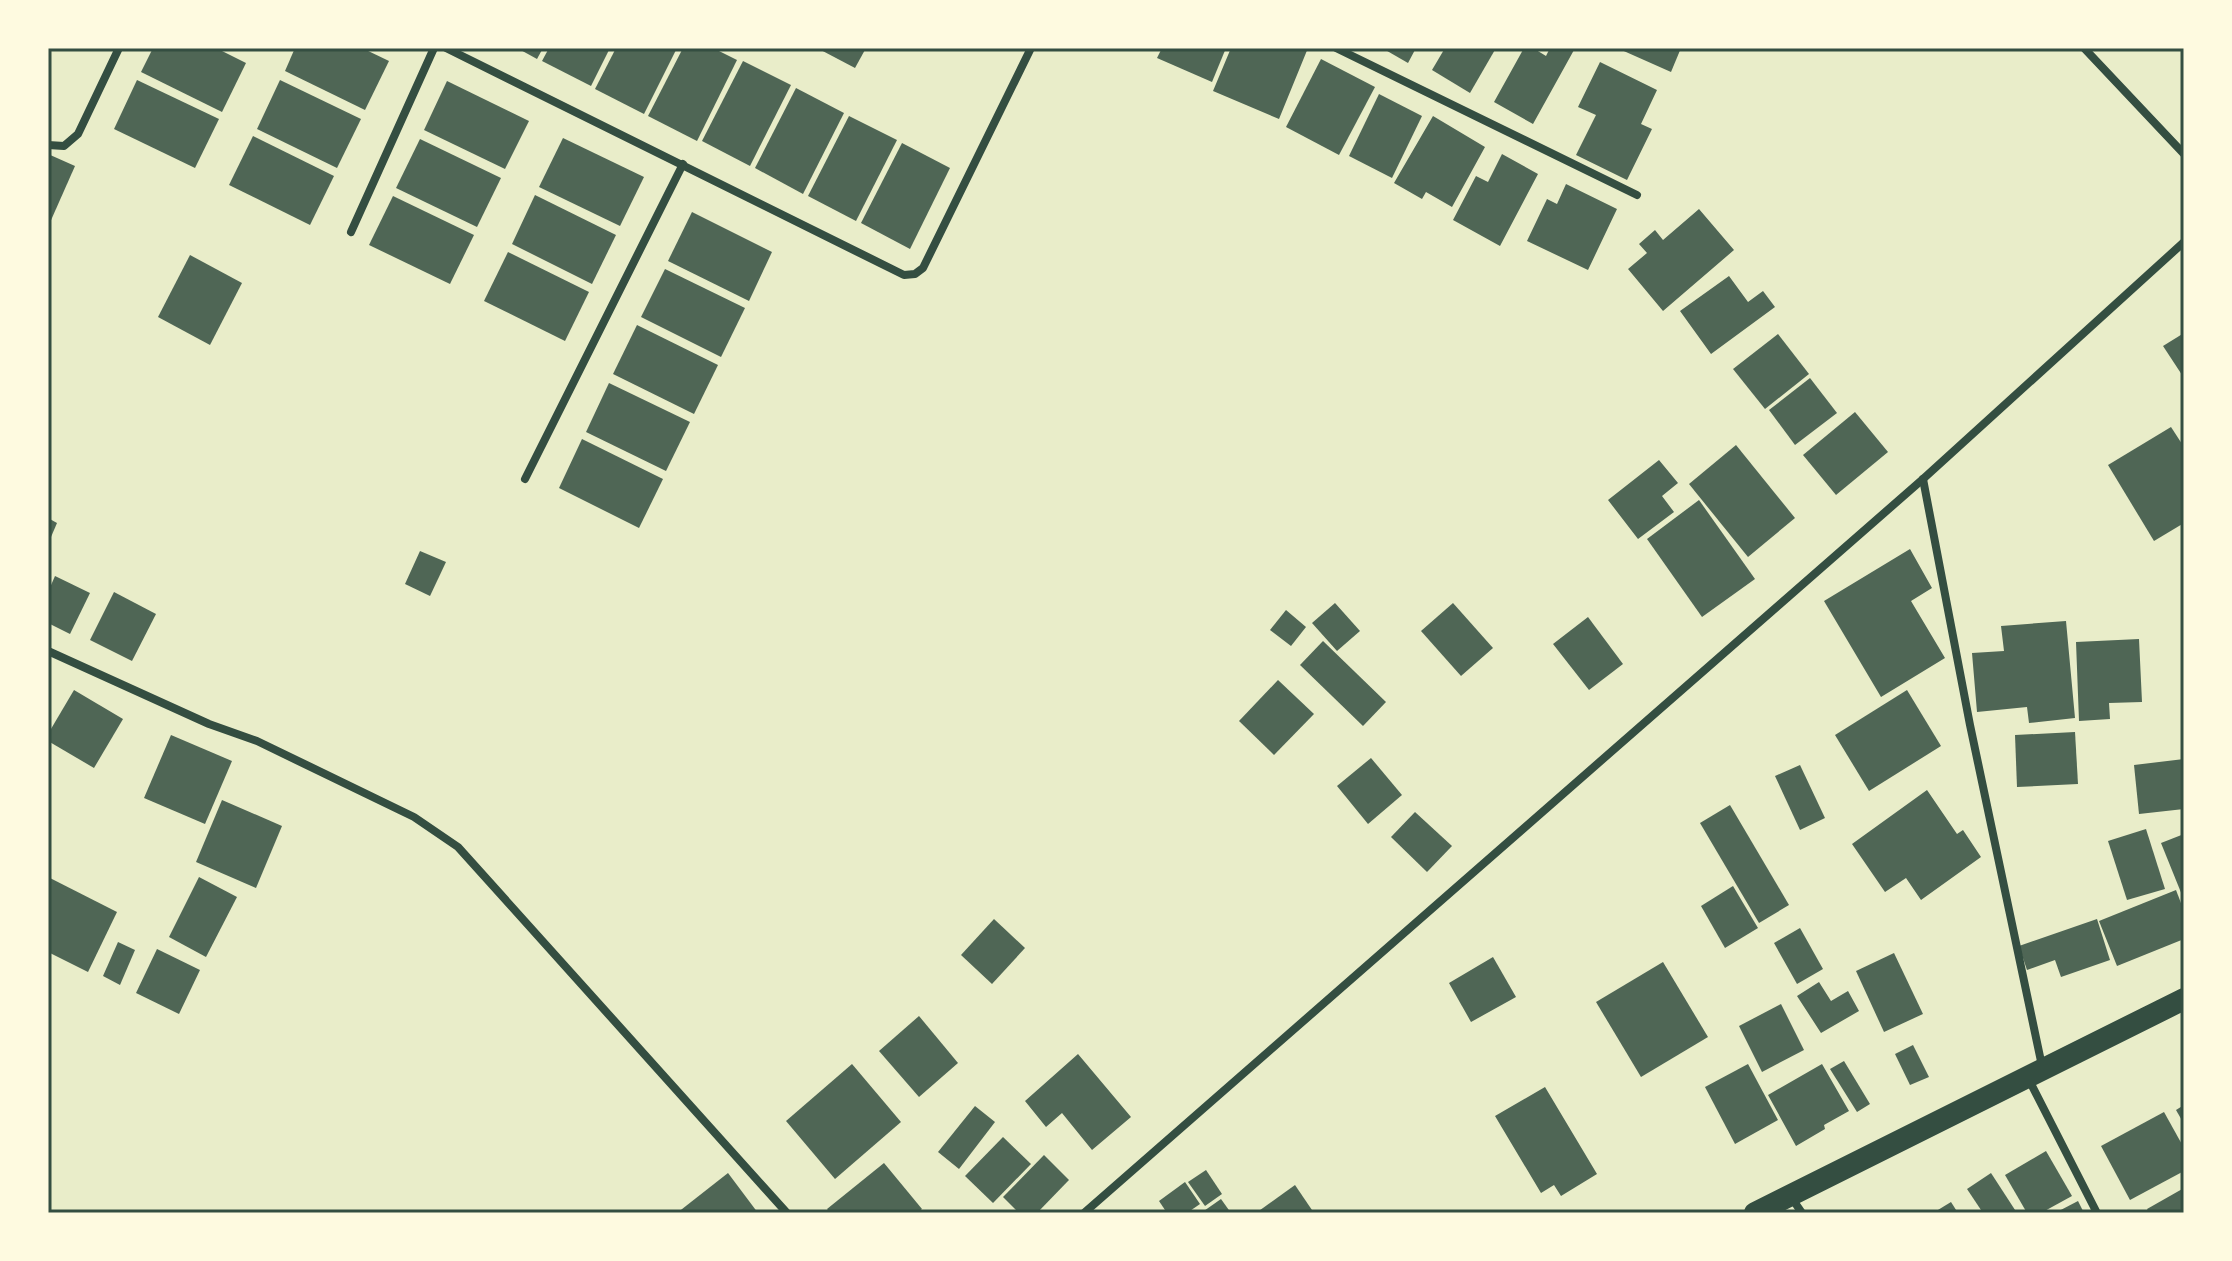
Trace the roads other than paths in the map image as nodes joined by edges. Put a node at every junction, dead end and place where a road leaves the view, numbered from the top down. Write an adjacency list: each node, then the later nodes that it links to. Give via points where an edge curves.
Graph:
1 (119, 48): 7 (street, via 78,134 64,146)
2 (434, 48): 11 (street)
3 (446, 48): 9 (street)
4 (1031, 48): 9 (street, via 923,268 915,274 904,275)
5 (1336, 48): 10 (street)
6 (2084, 48): 8 (street)
7 (48, 145)
8 (2184, 154)
9 (683, 164): 13 (street)
10 (1637, 195)
11 (351, 232)
12 (2184, 242): 14 (street)
13 (525, 479)
14 (1923, 479): 17 (street); 20 (street)
15 (48, 651): 19 (street, via 257,741 414,817 458,847)
16 (2184, 999): 17 (highway)
17 (2035, 1073): 18 (highway); 22 (street)
18 (1796, 1204): 21 (highway)
19 (787, 1213)
20 (1084, 1213)
21 (1755, 1213)
22 (2097, 1213)

